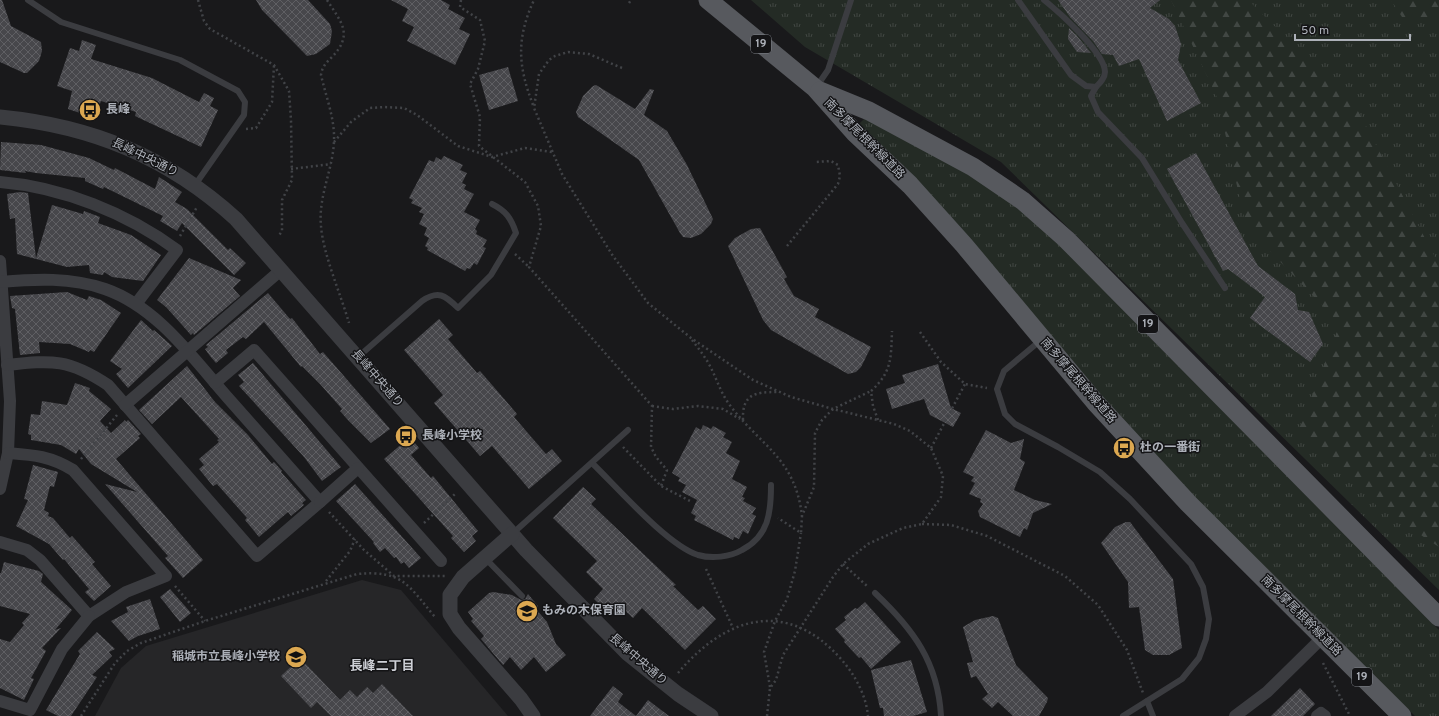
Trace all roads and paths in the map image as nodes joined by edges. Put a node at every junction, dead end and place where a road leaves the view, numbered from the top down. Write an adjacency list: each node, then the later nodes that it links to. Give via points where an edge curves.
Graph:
1 (28, 0): 18 (lane, via 61,22 180,60 238,91 245,102 244,115)
2 (198, 0): 12 (path, via 204,21 210,29)
3 (327, 0): 19 (path, via 341,22 344,32 341,47 326,62 321,75 333,125)
4 (461, 0): 21 (path, via 460,7 480,20 485,40 478,69 470,84 480,117 479,146)
5 (534, 0): 16 (path, via 523,31 520,54)
6 (631, 0): 11 (path)
7 (708, 0): 15 (main road, 南多摩尾根幹線道路 / 19)
8 (852, 0): 15 (lane, via 828,70)
9 (1018, 0): 14 (lane, via 1071,75 1086,86)
10 (1044, 0): 14 (lane, via 1062,14 1100,57 1105,71 1103,79)
11 (629, 3)
12 (274, 65): 18 (path, via 272,102 256,128); 24 (path, via 289,91)
13 (622, 68): 16 (path, via 588,54 568,52 555,56 539,74)
14 (1096, 87): 37 (lane, via 1091,96 1098,112 1142,158)
15 (815, 88): 43 (main road, 南多摩尾根幹線道路 / 19, via 854,132 910,185); 89 (main road, 南多摩尾根幹線道路 / 19, via 869,111 966,163 1023,201 1066,239)
16 (534, 108): 20 (path)
17 (0, 116): 26 (street, 長峰中央通り, via 36,120 106,139 155,161)
18 (233, 131): 26 (lane)
19 (334, 142): 21 (path, via 351,122 370,108 396,107 417,115 458,146); 23 (path)
20 (552, 152): 21 (path, via 525,148); 42 (path, via 562,174 633,286 648,303)
21 (492, 157): 34 (path, via 525,182 538,206 541,226)
22 (815, 162): 31 (path, via 830,161 838,165 838,184)
23 (331, 164): 24 (path); 39 (path, via 322,197 321,226 324,246)
24 (291, 169): 29 (path, via 292,180 282,200 282,232)
25 (0, 182): 32 (street, via 28,184 61,193 116,214)
26 (195, 185): 35 (street, 長峰中央通り, via 236,219)
27 (492, 204): 30 (lane, via 503,209 511,218 516,233)
28 (197, 207): 32 (path)
29 (278, 237)
30 (507, 246): 34 (path); 45 (lane, via 492,275 458,308 451,300 432,294)
31 (787, 246)
32 (173, 247): 38 (street, via 177,250)
33 (0, 261): 36 (street)
34 (529, 267): 53 (path)
35 (281, 270): 44 (street); 45 (street, 長峰中央通り)
36 (1, 282): 38 (street, via 51,279 72,281 105,289); 46 (street)
37 (1225, 288)
38 (136, 304): 44 (street, via 152,315)
39 (349, 323)
40 (892, 331): 50 (path, via 891,358 884,380)
41 (920, 332): 48 (path, via 941,362)
42 (691, 338): 51 (path, via 753,380); 55 (path, via 710,367 725,398)
43 (1042, 339): 49 (lane, via 1004,371); 95 (main road, 南多摩尾根幹線道路 / 19, via 1095,402 1188,503)
44 (187, 352): 47 (street); 52 (street)
45 (358, 357): 75 (street, 長峰中央通り)
46 (7, 365): 52 (street, via 42,361 66,364 88,372 108,385); 60 (street, via 10,401)
47 (215, 383): 62 (street, via 254,350); 69 (street)
48 (965, 384): 49 (path); 59 (path)
49 (997, 390): 100 (lane, via 1005,414 1015,424 1100,472 1130,499 1191,564 1203,587 1209,619 1206,639 1199,658 1182,679)
50 (871, 391): 54 (path); 56 (path)
51 (780, 392): 54 (path); 55 (path, via 760,392 750,396 743,407)
52 (125, 405): 63 (path); 69 (street, via 257,556)
53 (652, 406): 55 (path, via 673,410 698,406 722,409); 65 (path, via 651,447 668,470)
54 (833, 409): 56 (path); 70 (path, via 822,420 815,433 814,486)
55 (743, 420): 70 (path, via 784,464 796,487)
56 (878, 420): 59 (path, via 910,431)
57 (628, 430): 58 (lane)
58 (617, 441): 61 (lane); 65 (path)
59 (932, 448): 73 (path, via 943,476 941,497)
60 (8, 453): 63 (street, via 41,456 58,461); 66 (street)
61 (592, 463): 64 (lane, via 664,534 685,549 711,557 737,553 758,539 771,514); 75 (lane)
62 (358, 468): 69 (street); 79 (street)
63 (72, 470): 82 (street)
64 (771, 485)
65 (661, 486): 68 (path)
66 (0, 489)
67 (455, 494): 71 (path)
68 (690, 501)
69 (320, 502): 76 (path)
70 (802, 516): 74 (path)
71 (430, 517)
72 (781, 520): 74 (path)
73 (922, 524): 80 (path, via 903,528 868,544); 100 (path, via 951,526 987,536 1065,576 1098,605 1127,650)
74 (801, 533): 92 (path, via 796,571 787,599)
75 (512, 534): 78 (street); 103 (street, 長峰中央通り, via 628,654 678,694)
76 (355, 539): 83 (path); 85 (path, via 350,551)
77 (0, 542): 88 (street, via 26,550 40,560)
78 (485, 558): 87 (lane); 102 (street, via 463,577 450,595 450,614)
79 (441, 561)
80 (843, 564): 86 (path); 94 (path)
81 (706, 569): 93 (path)
82 (166, 576): 88 (street, via 126,592); 91 (path)
83 (394, 576): 84 (path); 85 (path, via 376,572 357,574); 90 (path, via 410,588)
84 (446, 576)
85 (325, 583): 91 (path)
86 (875, 593): 106 (lane, via 900,617 919,642 933,672)
87 (522, 596)
88 (89, 616): 99 (street, via 62,649 30,710)
89 (1439, 617)
90 (436, 618)
91 (206, 621): 101 (path, via 141,643 127,651 115,663)
92 (775, 621): 93 (path); 94 (path); 98 (path, via 764,652)
93 (733, 628): 97 (path, via 694,653)
94 (801, 628): 98 (path, via 783,655 776,680); 105 (path, via 833,651 855,677)
95 (1322, 638): 109 (street, via 1267,692); 113 (main road, 南多摩尾根幹線道路 / 19)
96 (1320, 657): 112 (path)
97 (678, 672)
98 (770, 688): 104 (path)
99 (0, 701)
100 (1147, 701): 107 (lane); 108 (lane)
101 (81, 716)
102 (533, 716)
103 (711, 716)
104 (767, 716)
105 (868, 716)
106 (942, 716)
107 (1123, 716)
108 (1152, 716)
109 (1235, 716)
110 (1317, 716): 111 (street, via 1321,713)
111 (1325, 716)
112 (1350, 716)
113 (1402, 716)

